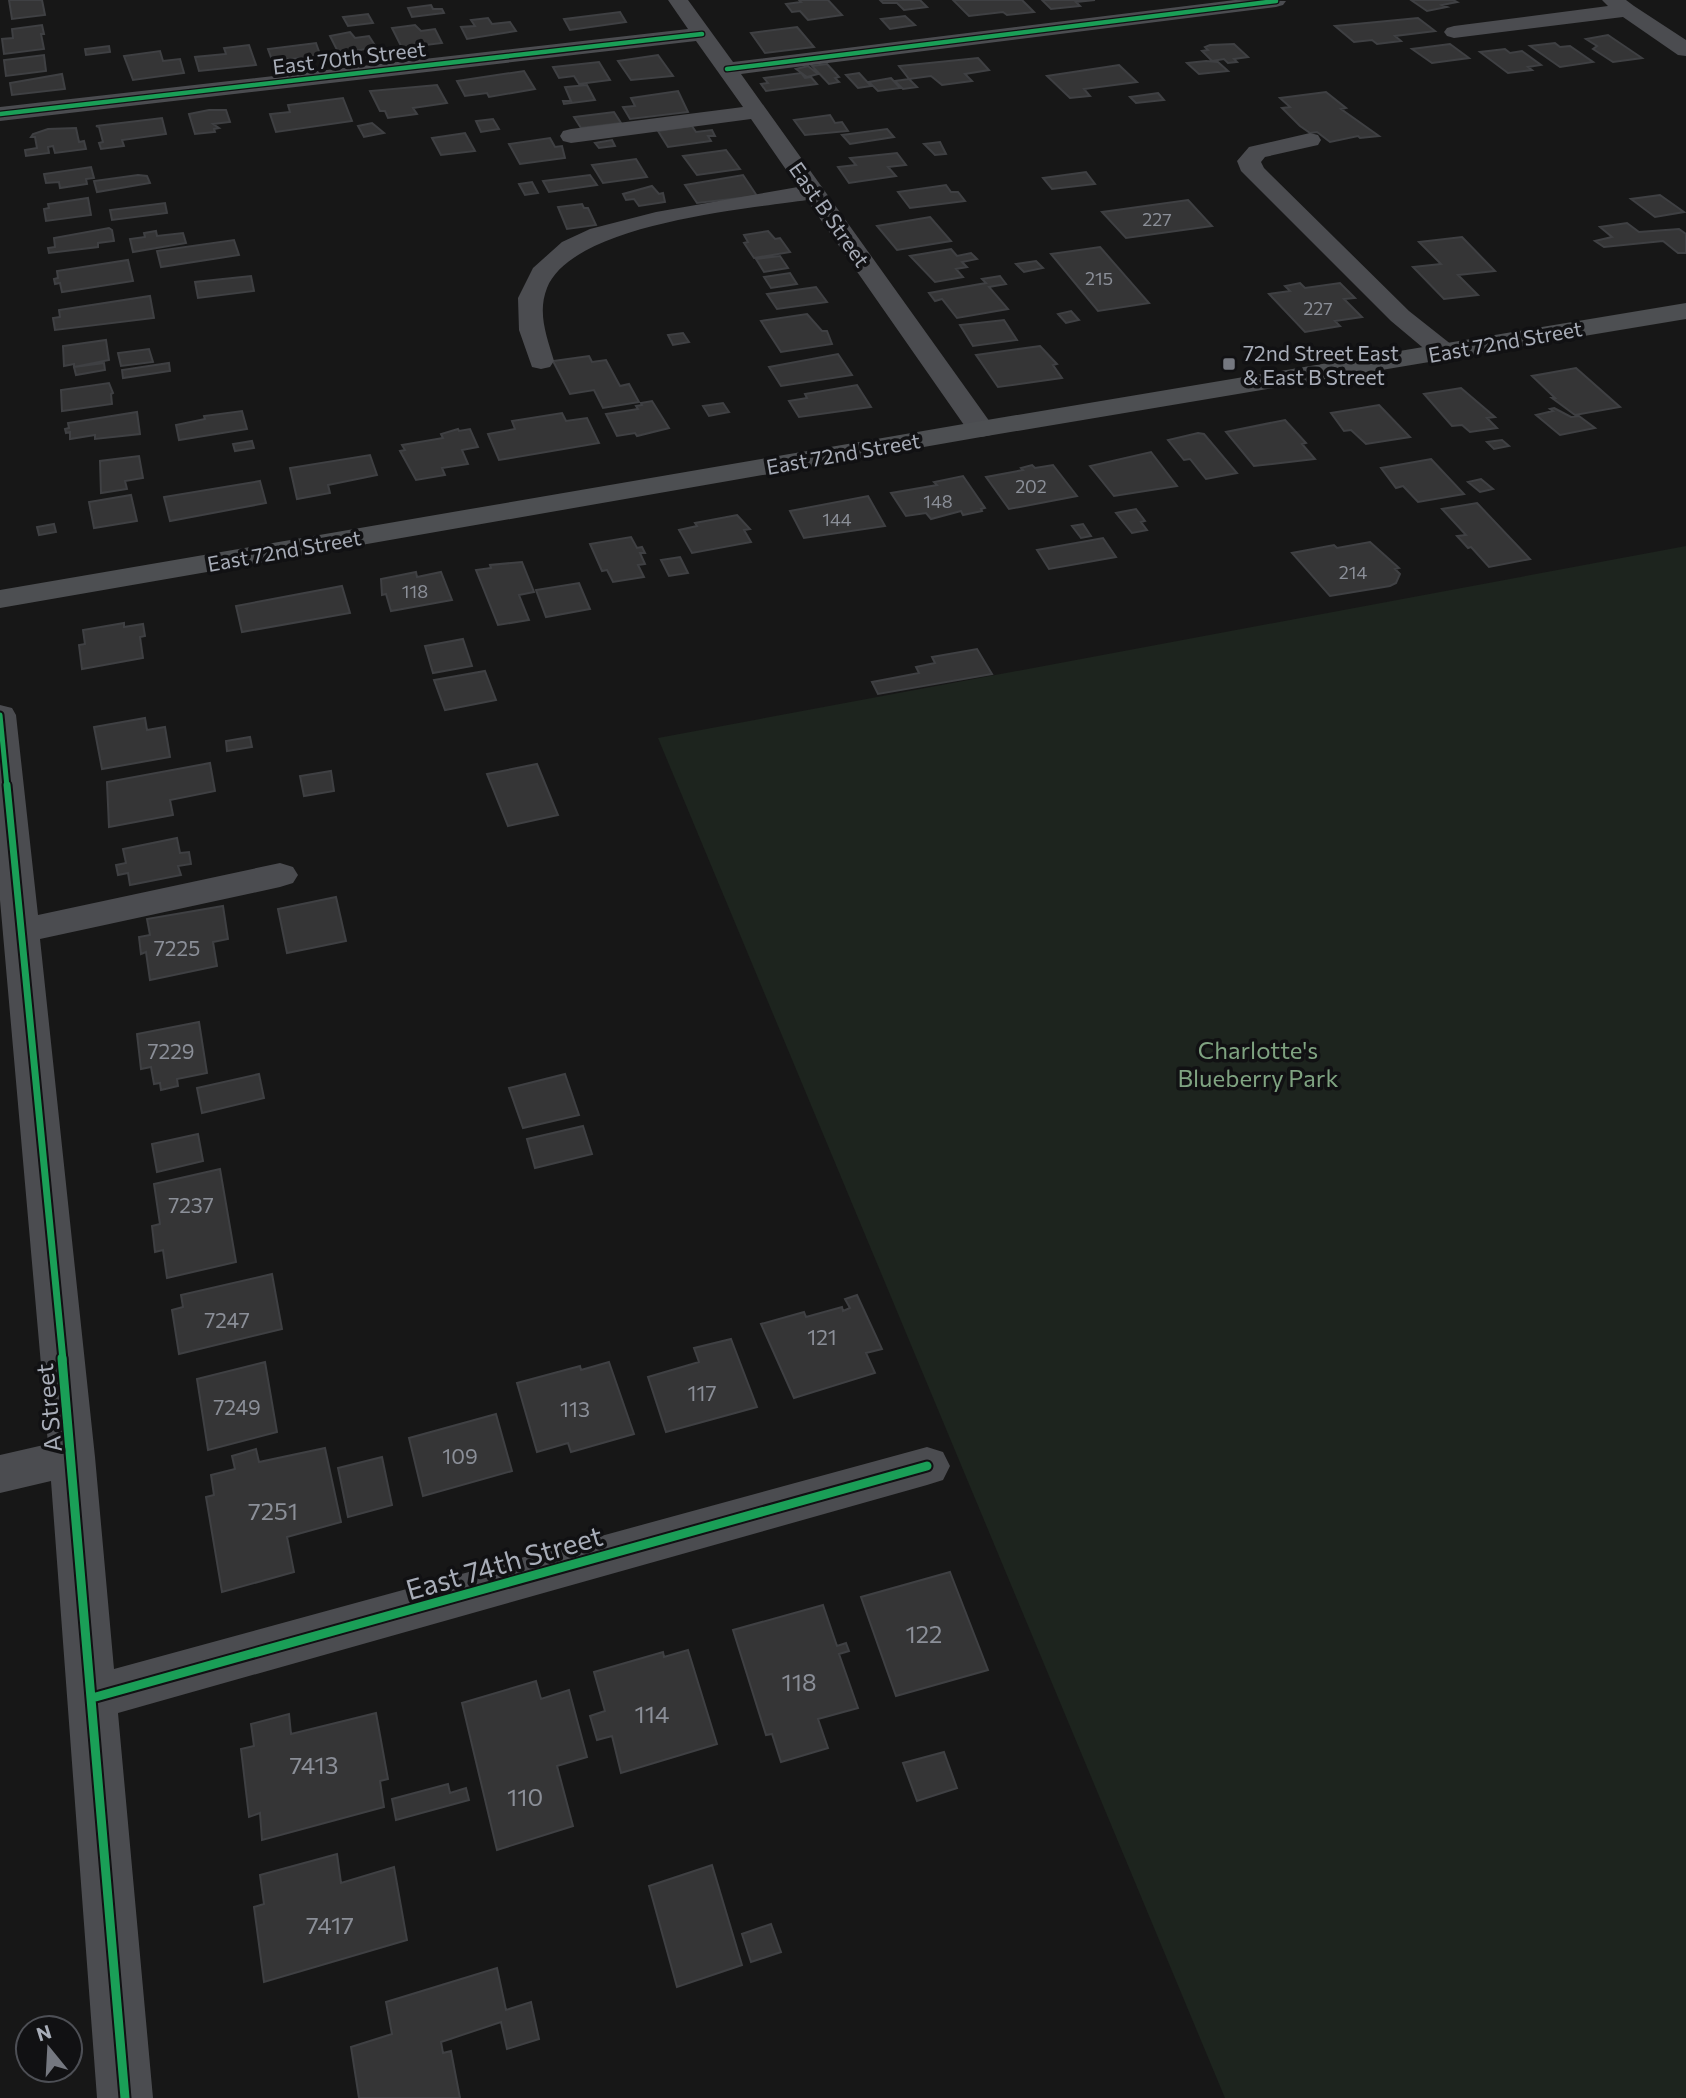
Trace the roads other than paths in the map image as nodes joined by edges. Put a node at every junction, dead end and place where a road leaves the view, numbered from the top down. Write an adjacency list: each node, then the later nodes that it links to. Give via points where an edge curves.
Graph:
1 (678, 0): 5 (street, East B Street)
2 (1276, 1): 7 (street)
3 (1619, 5): 4 (street); 6 (street)
4 (1454, 32)
5 (702, 34): 7 (street, East B Street); 9 (street, East 70th Street)
6 (1686, 50)
7 (727, 69): 8 (street, East B Street)
8 (757, 112): 10 (street); 12 (street, East B Street)
9 (0, 114)
10 (571, 136)
11 (1310, 140): 14 (street, via 1257,152 1249,161 1253,171 1400,316)
12 (814, 192): 15 (street, via 720,205 578,243 540,277 531,296 528,319); 16 (street, East B Street)
13 (1686, 311): 14 (main road, East 72nd Street)
14 (1443, 351): 16 (main road, East 72nd Street)
15 (541, 361)
16 (981, 429): 17 (main road, East 72nd Street)
17 (0, 599)
18 (0, 715): 20 (street, A Street)
19 (280, 875): 20 (street)
20 (21, 931): 21 (street, A Street)
21 (72, 1457): 23 (street); 24 (street, A Street)
22 (927, 1466): 24 (street, East 74th Street)
23 (0, 1474)
24 (92, 1698): 25 (street, A Street)
25 (125, 2098)

